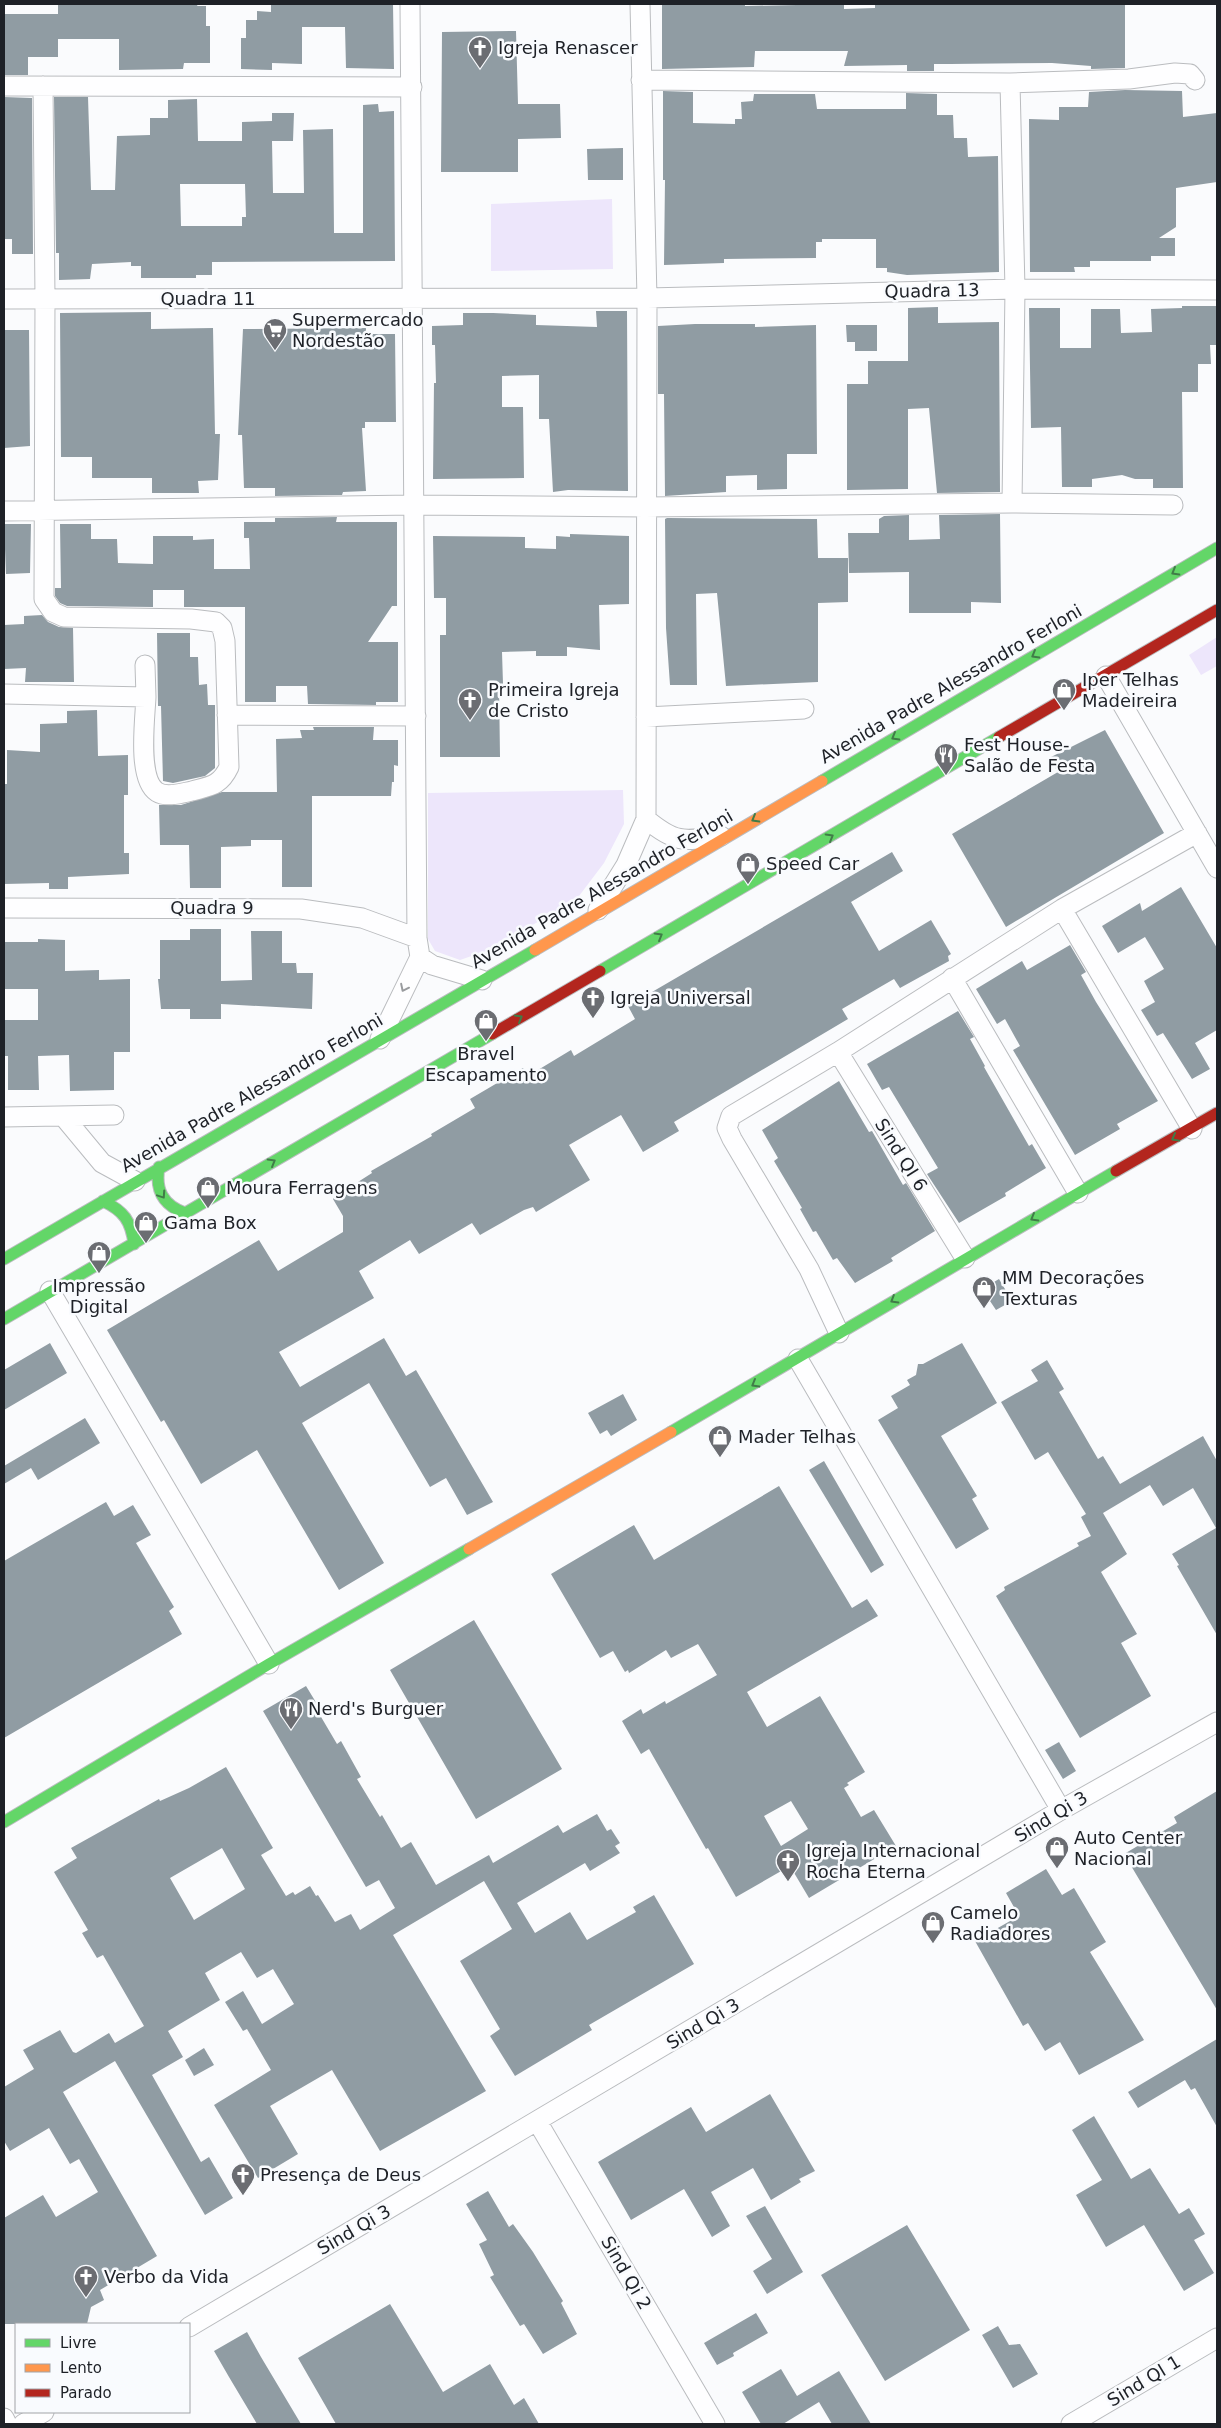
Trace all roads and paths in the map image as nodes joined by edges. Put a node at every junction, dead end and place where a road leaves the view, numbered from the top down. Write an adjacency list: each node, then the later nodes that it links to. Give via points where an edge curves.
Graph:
1 (410, 4): 8 (street)
2 (640, 4): 3 (street)
3 (641, 80): 5 (street); 12 (street)
4 (1195, 80): 5 (street, via 1190,74 1175,73 1129,79)
5 (1010, 83): 9 (street)
6 (4, 86): 7 (street)
7 (43, 86): 8 (street); 11 (street)
8 (412, 87): 14 (street)
9 (1015, 289): 10 (street, Quadra 13); 12 (street, Quadra 13); 15 (street)
10 (1217, 290)
11 (45, 298): 13 (street, Quadra 11); 14 (street, Quadra 11); 19 (street)
12 (647, 298): 14 (street, Quadra 13); 18 (street)
13 (4, 299)
14 (413, 300): 17 (street)
15 (1012, 503): 16 (street); 18 (street)
16 (1173, 505)
17 (413, 506): 18 (street); 19 (street); 29 (street)
18 (645, 507): 30 (street)
19 (46, 510): 20 (street); 28 (street, via 46,605 64,617 216,622 222,628 225,641)
20 (4, 511)
21 (1217, 548): 33 (main road, Avenida Padre Alessandro Ferloni, one-way to 33)
22 (1217, 610): 24 (main road)
23 (145, 665): 26 (street)
24 (1106, 676): 32 (street); 53 (main road, one-way to 24)
25 (4, 694): 26 (street)
26 (146, 698): 28 (street, via 144,765 151,786 167,795 214,785 224,778 229,767)
27 (804, 709): 30 (street)
28 (227, 715): 29 (street)
29 (416, 716): 38 (street)
30 (646, 717): 31 (street)
31 (646, 819): 33 (street, via 672,838 693,840); 37 (street, via 626,866)
32 (1197, 832): 34 (street); 36 (street)
33 (728, 835): 37 (main road, Avenida Padre Alessandro Ferloni)
34 (1217, 868)
35 (4, 908): 38 (street, Quadra 9, via 301,908 362,918)
36 (1062, 909): 40 (street); 48 (street)
37 (595, 915): 41 (main road, Avenida Padre Alessandro Ferloni)
38 (417, 938): 39 (street)
39 (420, 957): 41 (street, via 432,965); 42 (street, one-way to 42)
40 (952, 978): 43 (street); 51 (street)
41 (482, 980): 42 (main road, Avenida Padre Alessandro Ferloni)
42 (380, 1039): 49 (main road, Avenida Padre Alessandro Ferloni)
43 (838, 1052): 55 (street, Sind QI 6); 59 (street, via 731,1116 727,1128 809,1269)
44 (1217, 1113): 48 (main road)
45 (63, 1116): 46 (street); 47 (street); 50 (street, via 102,1163)
46 (114, 1116)
47 (4, 1117)
48 (1192, 1128): 51 (main road, one-way to 51)
49 (158, 1167): 50 (main road, Avenida Padre Alessandro Ferloni); 53 (main road, one-way to 53, via 155,1184 162,1198)
50 (135, 1182): 52 (main road, Avenida Padre Alessandro Ferloni)
51 (1078, 1193): 55 (main road, one-way to 55)
52 (103, 1201): 54 (main road, via 119,1208 128,1218); 56 (main road, Avenida Padre Alessandro Ferloni)
53 (185, 1213): 54 (main road)
54 (134, 1244): 57 (main road)
55 (965, 1258): 59 (main road, one-way to 59)
56 (4, 1259)
57 (50, 1291): 58 (main road); 61 (street)
58 (4, 1319)
59 (838, 1333): 60 (main road)
60 (798, 1359): 61 (main road, one-way to 61); 63 (street)
61 (269, 1664): 64 (main road)
62 (1217, 1722): 63 (street, Sind Qi 3)
63 (1061, 1810): 65 (street, Sind Qi 3)
64 (4, 1822)
65 (538, 2121): 66 (street, Sind Qi 3); 72 (street, Sind Qi 2)
66 (190, 2326)
67 (1217, 2338): 73 (street, Sind QI 1)
68 (42, 2413): 71 (street)
69 (4, 2418): 70 (street)
70 (7, 2424)
71 (23, 2424)
72 (716, 2424)
73 (1071, 2424)

